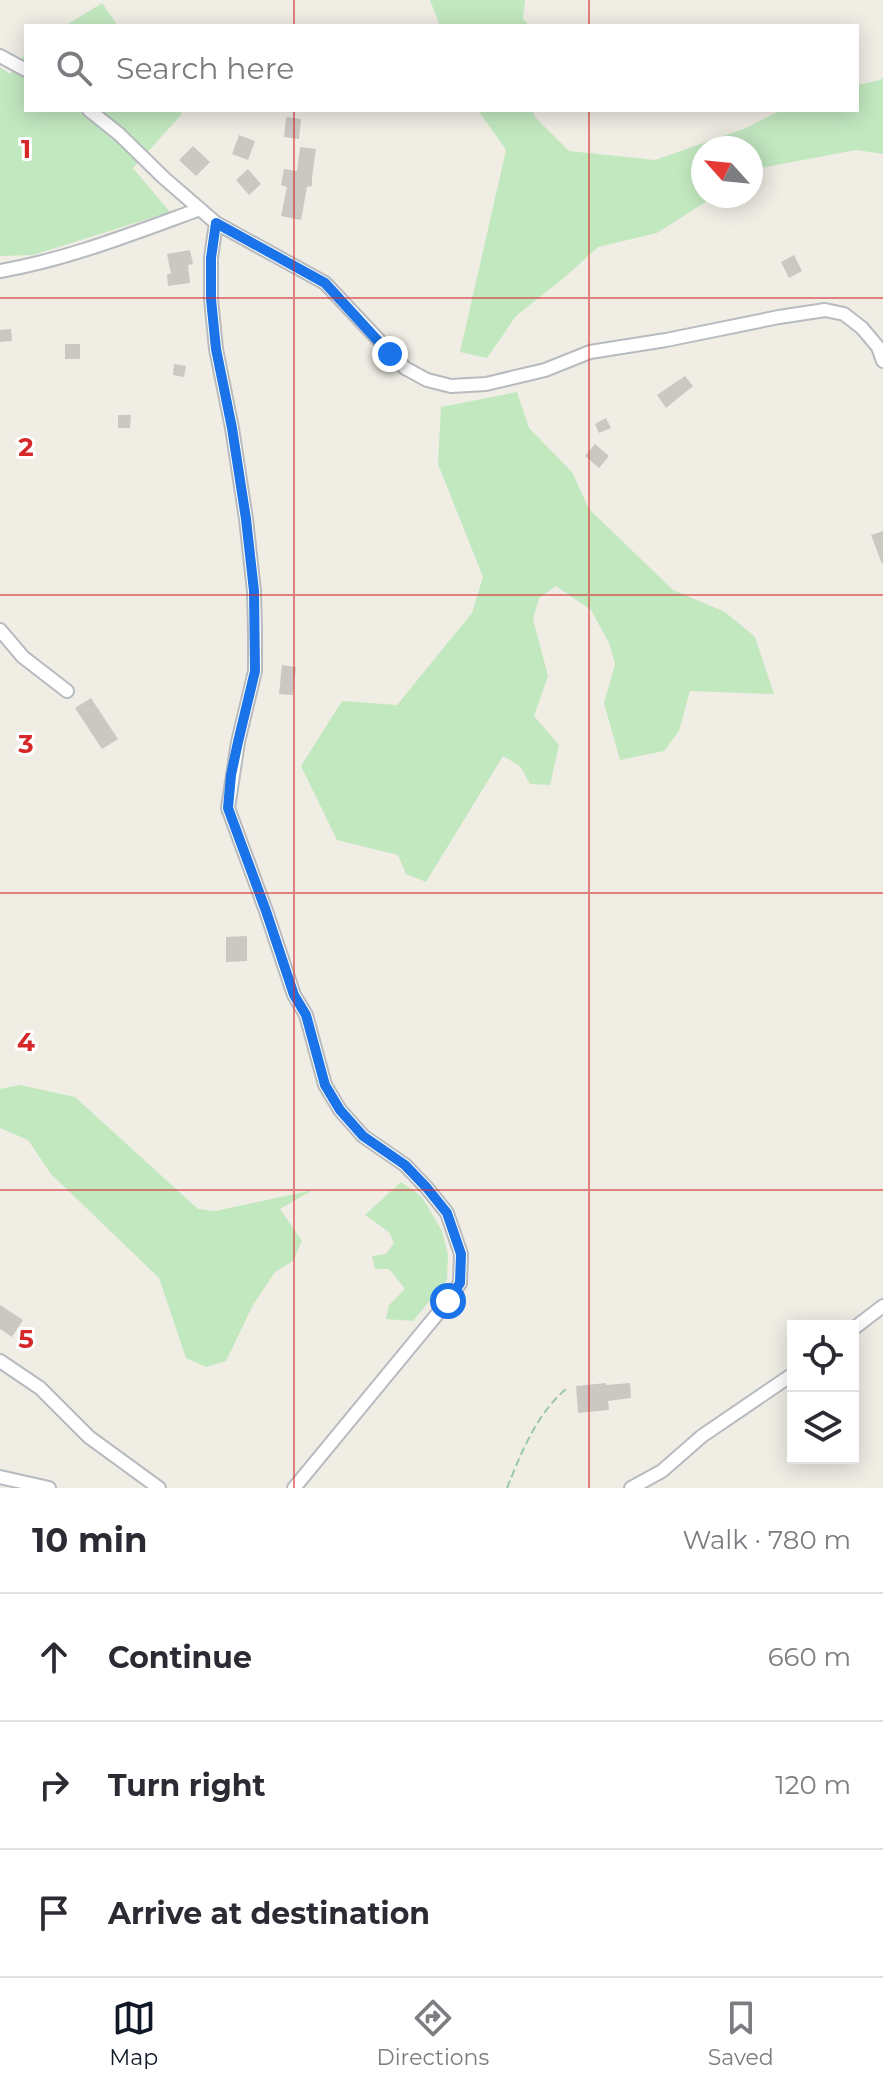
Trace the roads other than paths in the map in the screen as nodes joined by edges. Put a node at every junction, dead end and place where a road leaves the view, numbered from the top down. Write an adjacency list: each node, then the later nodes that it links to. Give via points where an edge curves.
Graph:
1 (0, 56): 2 (street)
2 (24, 69)
3 (92, 112): 4 (street)
4 (200, 209): 5 (street); 6 (street, via 81,251)
5 (216, 223): 7 (street, via 325,283 405,368 451,386 545,370 590,352 825,310 844,314 862,328); 17 (street, via 211,299 246,519 255,618 255,671 228,808 294,995 306,1015 325,1085 363,1136 427,1188 447,1213 461,1254 460,1283 448,1301)
6 (0, 271)
7 (883, 361)
8 (0, 630): 9 (street, via 23,657)
9 (67, 691)
10 (883, 1306): 11 (street)
11 (859, 1324)
12 (0, 1361): 16 (street)
13 (787, 1378): 18 (street)
14 (0, 1477): 15 (street)
15 (49, 1488)
16 (159, 1488)
17 (294, 1488)
18 (631, 1488)

